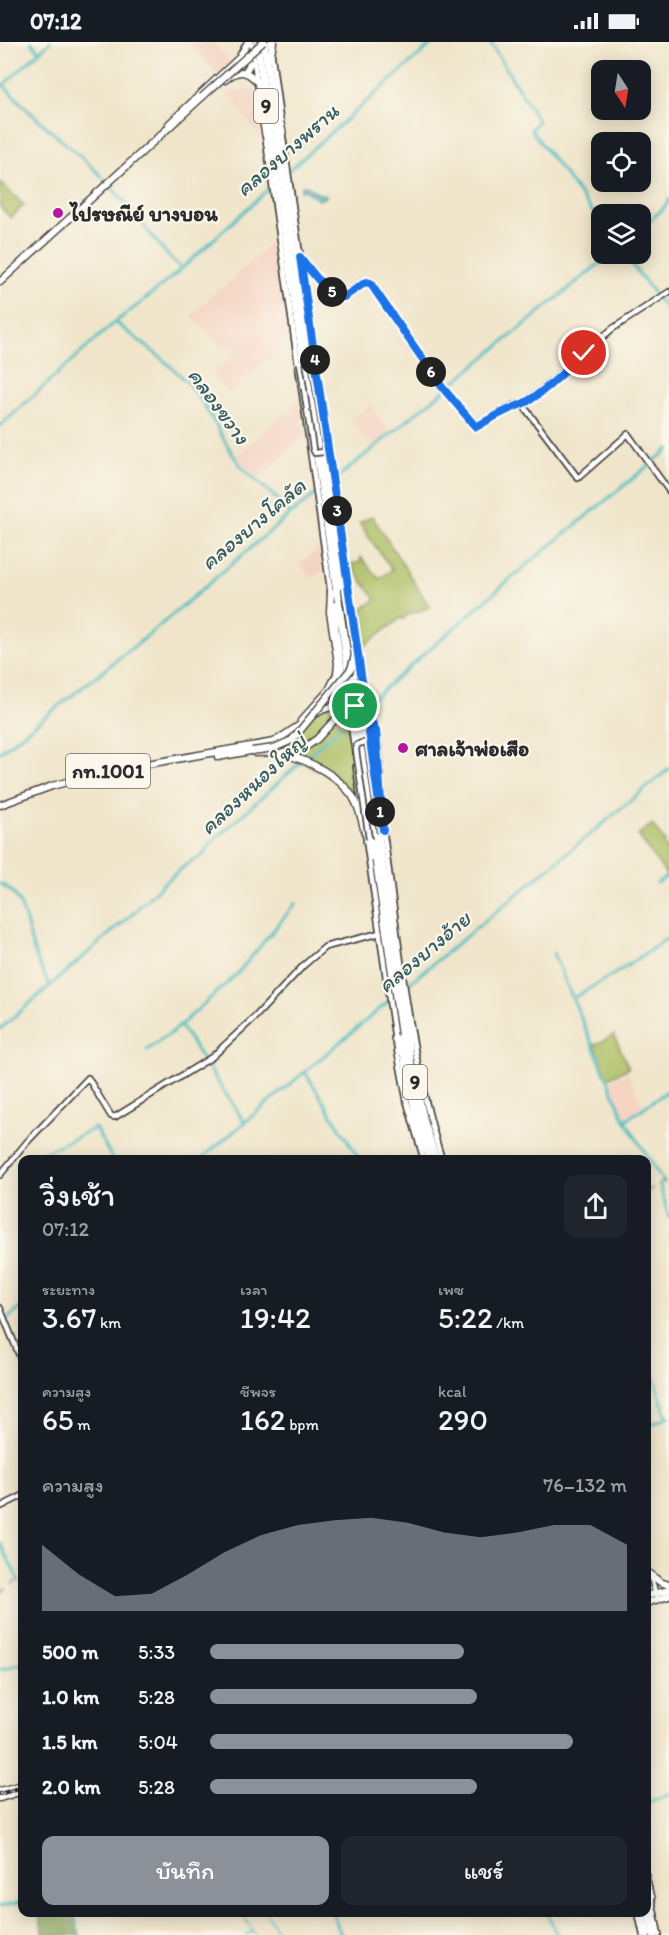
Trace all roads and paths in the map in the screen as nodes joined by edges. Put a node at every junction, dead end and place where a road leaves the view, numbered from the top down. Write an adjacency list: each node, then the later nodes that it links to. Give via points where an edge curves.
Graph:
1 (250, 42): 5 (main road); 7 (main road)
2 (261, 42): 8 (highway, 9); 10 (main road, bridge); 12 (highway, 9)
3 (271, 42): 4 (main road)
4 (271, 54): 11 (main road)
5 (239, 58): 6 (main road, via 249,62); 10 (main road)
6 (245, 72): 7 (main road); 10 (main road, via 228,77)
7 (257, 81): 9 (main road)
8 (270, 82): 11 (highway); 12 (highway, 9)
9 (263, 118): 12 (highway)
10 (167, 128): 15 (main road)
11 (282, 132): 12 (main road)
12 (278, 166): 13 (highway, 9); 14 (highway, 9)
13 (287, 184): 16 (main road); 23 (highway, 9)
14 (277, 199): 21 (main road); 23 (highway, 9)
15 (65, 220): 17 (main road); 18 (main road)
16 (300, 257): 20 (main road); 22 (main road, via 340,297 370,283 446,393 476,427)
17 (0, 277)
18 (0, 282)
19 (669, 292): 22 (main road, via 612,329)
20 (310, 329): 21 (main road, bridge, via 325,447 319,454 313,449); 23 (main road)
21 (294, 335): 23 (main road)
22 (522, 404): 24 (main road, via 578,478 628,434)
23 (323, 478): 25 (highway, 9); 25 (main road)
24 (669, 490)
25 (326, 499): 26 (highway, 9); 27 (highway, 9); 28 (main road)
26 (341, 558): 32 (highway, 9); 36 (main road, bridge, via 354,650 351,669 292,740 279,747)
27 (334, 575): 29 (highway); 32 (highway, 9)
28 (331, 592): 29 (main road); 30 (main road)
29 (335, 622): 32 (main road)
30 (338, 663): 31 (main road, via 336,678); 32 (main road, via 342,692)
31 (323, 698): 32 (main road, via 334,694); 34 (main road, via 307,717)
32 (352, 700): 33 (highway, 9); 33 (main road); 35 (main road, via 313,743 295,752)
33 (359, 724): 38 (main road); 39 (main road); 41 (highway, 9)
34 (272, 742): 37 (main road, กท.1001, via 97,773); 38 (main road, bridge, via 330,706 349,705 363,710 376,730)
35 (274, 752): 36 (main road); 39 (main road, via 305,761 348,790 358,806)
36 (228, 755): 37 (main road, กท.1001, via 96,777)
37 (0, 807)
38 (382, 831): 39 (main road, bridge, via 368,747 361,743 356,750); 41 (main road)
39 (367, 836): 40 (main road)
40 (380, 933): 41 (main road); 51 (main road, via 325,947 212,1057 115,1117 88,1078)
41 (396, 983): 42 (highway, 9); 42 (main road)
42 (399, 1004): 43 (main road); 44 (highway, 9); 45 (main road); 46 (highway, 9)
43 (395, 1038): 44 (highway); 47 (main road, via 407,1102)
44 (407, 1073): 48 (highway, 9)
45 (418, 1074): 46 (highway); 50 (main road)
46 (421, 1109): 49 (highway, 9)
47 (425, 1155)
48 (426, 1155)
49 (435, 1155)
50 (440, 1155)
51 (0, 1175)
52 (0, 1308): 53 (main road)
53 (18, 1352)
54 (18, 1498): 55 (main road)
55 (0, 1507)
56 (651, 1574): 58 (main road)
57 (651, 1577): 59 (main road)
58 (669, 1585)
59 (663, 1595)
60 (18, 1786): 61 (main road)
61 (0, 1791)
62 (18, 1792): 63 (main road)
63 (0, 1798)
64 (651, 1909): 67 (highway)
65 (641, 1917): 66 (highway)
66 (645, 1935)
67 (656, 1935)

